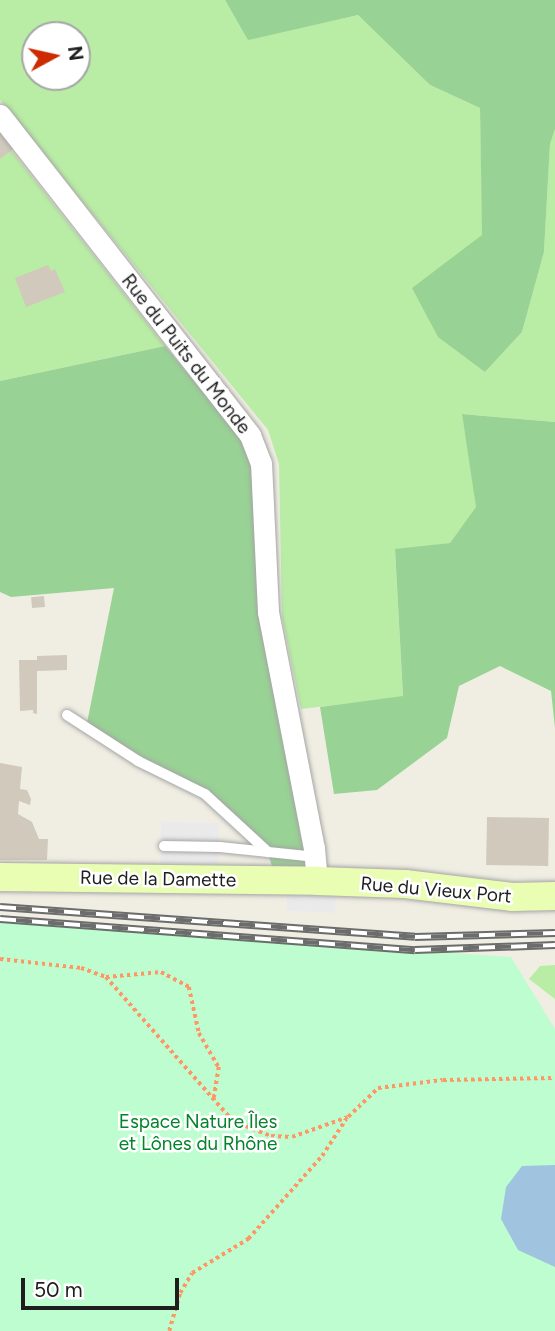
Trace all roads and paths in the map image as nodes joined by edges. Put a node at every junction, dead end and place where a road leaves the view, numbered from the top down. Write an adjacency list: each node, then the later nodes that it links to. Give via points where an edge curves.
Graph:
1 (0, 115): 5 (street, Rue du Puits du Monde, via 250,435 261,463 268,612)
2 (67, 715): 4 (lane, via 138,761 205,793)
3 (164, 846): 4 (lane)
4 (268, 852): 5 (lane)
5 (316, 869): 6 (main road, Rue de la Damette); 7 (main road, Rue du Vieux Port, via 512,897)
6 (0, 877)
7 (555, 896)
8 (0, 958): 9 (path, via 81,968)
9 (106, 977): 11 (path); 11 (path, via 161,972 189,987 199,1033 219,1067)
10 (555, 1078): 12 (path, via 443,1080 378,1088)
11 (214, 1098): 12 (path, via 233,1121 271,1136 292,1137)
12 (348, 1117): 13 (path, via 322,1156 248,1239 192,1273 180,1293)
13 (169, 1331)

